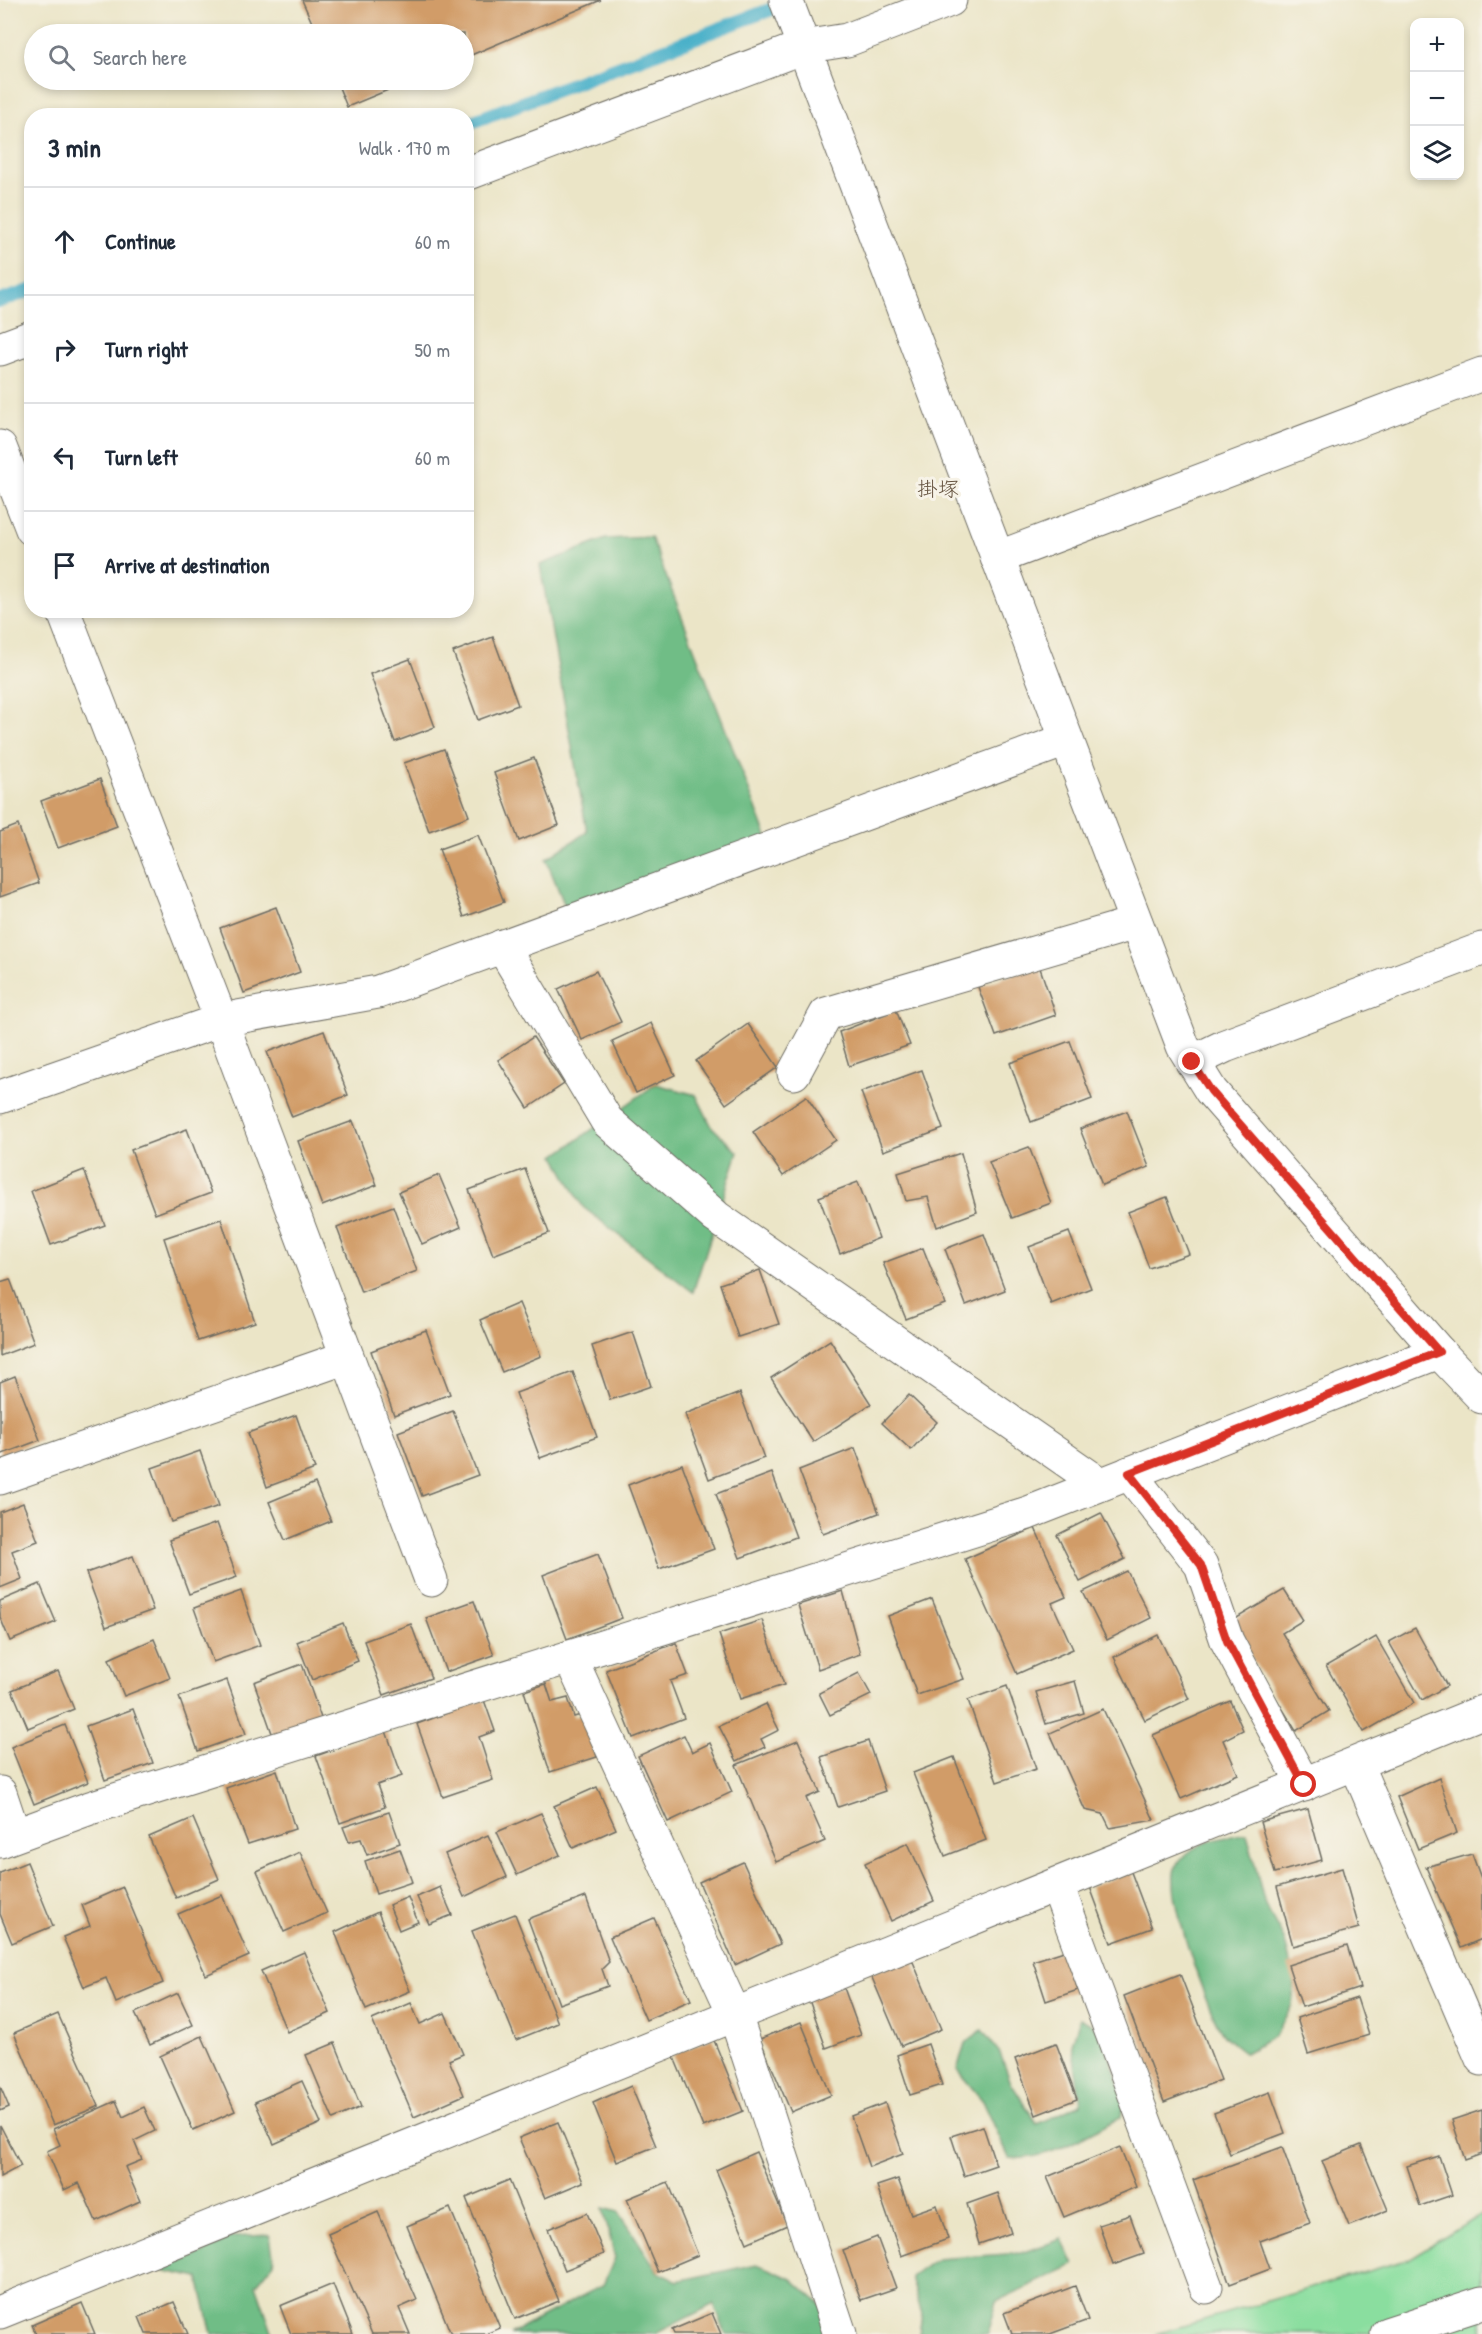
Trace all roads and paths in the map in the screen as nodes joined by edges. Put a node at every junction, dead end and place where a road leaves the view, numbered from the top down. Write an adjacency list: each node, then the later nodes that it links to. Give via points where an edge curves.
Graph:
1 (786, 0): 3 (street)
2 (950, 0): 3 (street, via 847,40)
3 (803, 47): 4 (street); 10 (street)
4 (474, 171)
5 (24, 340): 6 (street)
6 (0, 349)
7 (1482, 374): 10 (street)
8 (0, 447): 9 (street)
9 (24, 508)
10 (997, 558): 12 (street)
11 (66, 618): 16 (street)
12 (1066, 740): 13 (street); 14 (street)
13 (1136, 923): 17 (street); 18 (street, via 826,1014)
14 (502, 946): 16 (street, via 378,992); 24 (street, via 607,1121 716,1217)
15 (1482, 950): 17 (street, via 1225,1046)
16 (221, 1020): 19 (street); 21 (street)
17 (1192, 1062): 20 (street, via 1211,1091)
18 (794, 1073)
19 (0, 1097)
20 (1439, 1352): 22 (street); 24 (street)
21 (347, 1357): 23 (street); 25 (street)
22 (1482, 1397)
23 (0, 1478)
24 (1114, 1479): 26 (street, via 1028,1513); 29 (street, via 1201,1565 1227,1641)
25 (431, 1580)
26 (570, 1657): 31 (street, via 90,1808); 33 (street)
27 (1482, 1712): 28 (street)
28 (1356, 1764): 29 (street); 34 (street)
29 (1304, 1785): 32 (street)
30 (0, 1793): 31 (street)
31 (7, 1838)
32 (1057, 1885): 33 (street); 35 (street)
33 (735, 2015): 37 (street); 38 (street)
34 (1482, 2059)
35 (1206, 2287)
36 (1482, 2303): 39 (street)
37 (0, 2312)
38 (840, 2334)
39 (1386, 2334)

